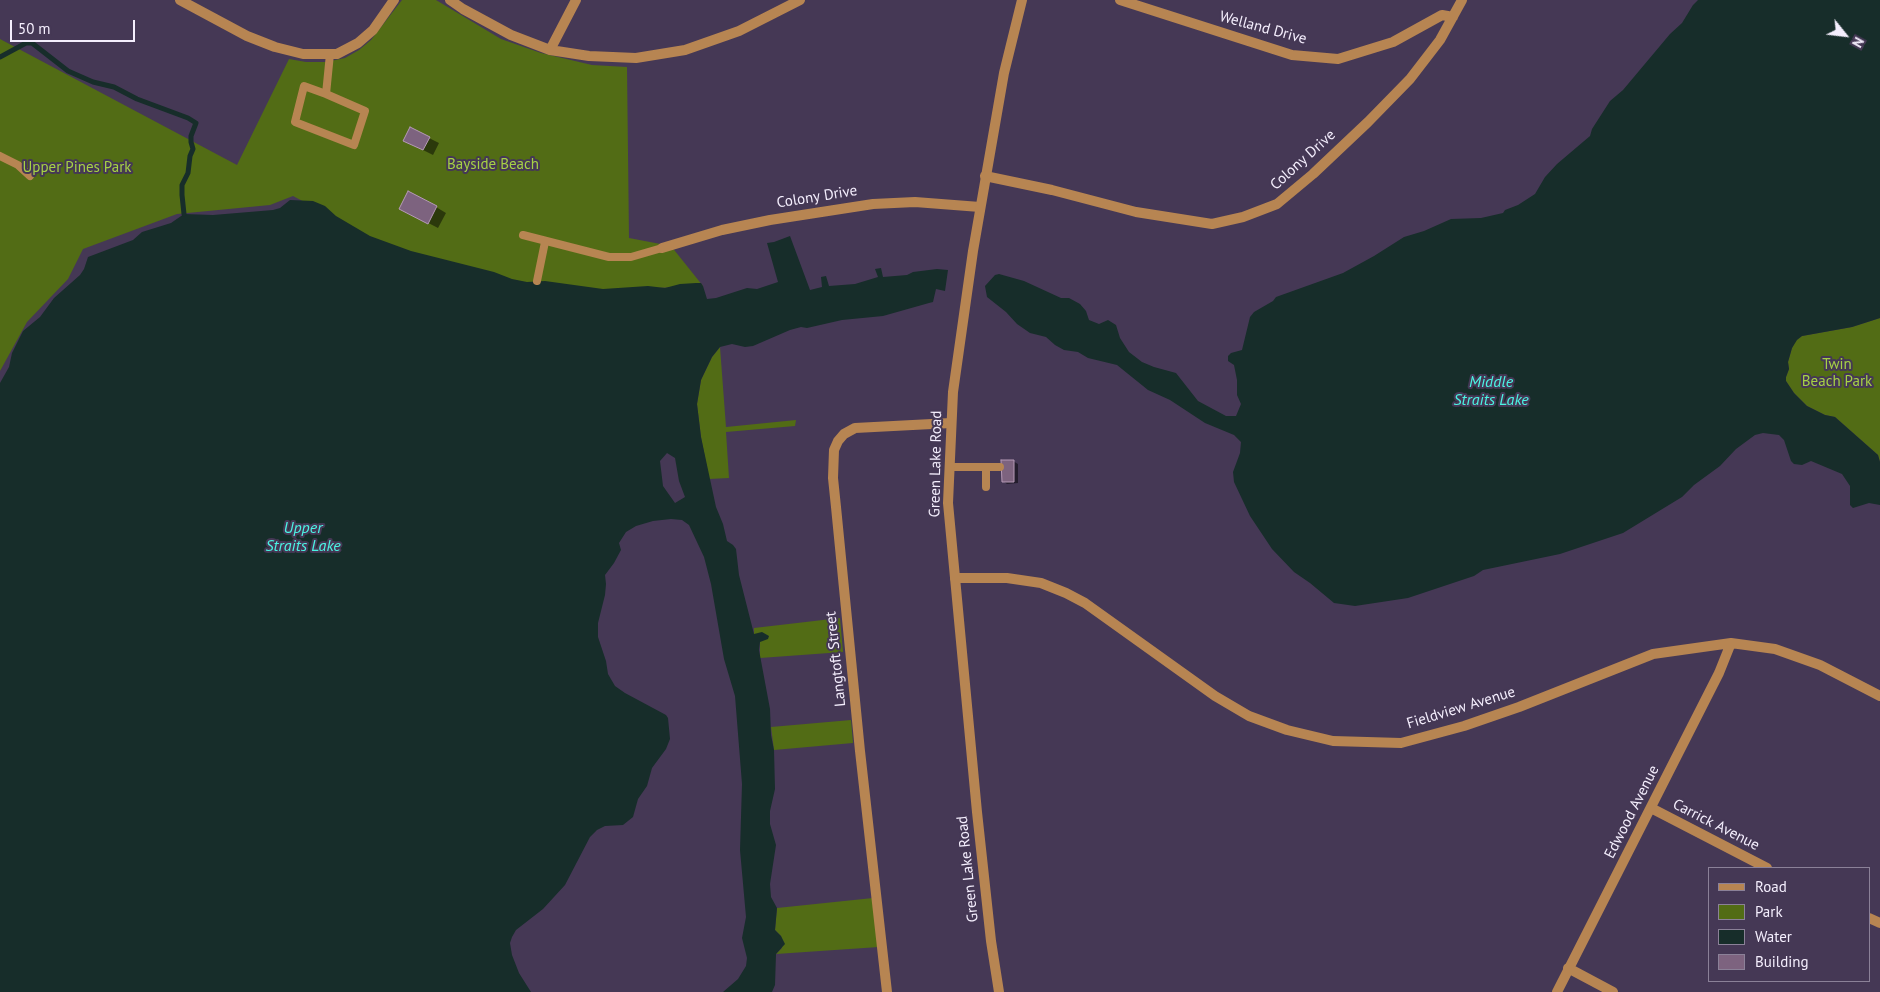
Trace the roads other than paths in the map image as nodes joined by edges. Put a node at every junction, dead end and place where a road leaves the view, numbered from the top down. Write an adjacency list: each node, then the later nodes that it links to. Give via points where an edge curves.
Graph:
1 (180, 0): 11 (street, via 247,36 275,47 303,54)
2 (394, 0): 11 (street, via 373,30 358,43 337,54)
3 (450, 0): 10 (street, via 511,34)
4 (576, 0): 10 (street)
5 (1022, 0): 15 (street, Green Lake Road, via 1004,73)
6 (1120, 0): 9 (street, Welland Drive, via 1292,55 1338,59 1393,42 1442,15)
7 (1462, 0): 9 (street, Colony Drive)
8 (794, 1): 10 (street, via 739,32 685,50 636,58)
9 (1453, 17): 15 (street, Colony Drive, via 1410,79 1313,174 1277,204 1243,217 1212,224 1146,214)
10 (550, 50)
11 (330, 54): 12 (lane)
12 (326, 94): 12 (lane, via 365,111 354,145 295,122 304,86)
13 (0, 156): 14 (lane)
14 (30, 176)
15 (985, 176): 16 (street, Green Lake Road)
16 (980, 207): 19 (street, Colony Drive, via 915,202 872,204 760,222); 21 (street, Green Lake Road)
17 (523, 235): 18 (lane)
18 (545, 242): 19 (lane, via 610,257 631,257); 20 (lane)
19 (662, 248)
20 (537, 281)
21 (951, 423): 24 (street, Green Lake Road); 32 (street, Langtoft Street, via 855,428 846,432 834,450 836,516)
22 (986, 467): 23 (lane); 24 (lane); 25 (lane)
23 (1000, 467)
24 (949, 468): 26 (street, Green Lake Road, via 948,503)
25 (986, 487)
26 (955, 578): 27 (street, Fieldview Avenue, via 1007,578 1041,583 1066,593 1249,716 1287,730 1333,741 1401,743 1519,707 1653,654); 33 (street, Green Lake Road, via 977,812)
27 (1731, 643): 28 (street, Fieldview Avenue, via 1775,650 1820,665); 29 (street, Edwood Avenue)
28 (1880, 696)
29 (1651, 808): 30 (street, Carrick Avenue); 31 (street, Edwood Avenue)
30 (1765, 867)
31 (1568, 968): 34 (street, Edwood Avenue); 35 (street)
32 (887, 992)
33 (999, 992)
34 (1557, 992)
35 (1613, 992)

